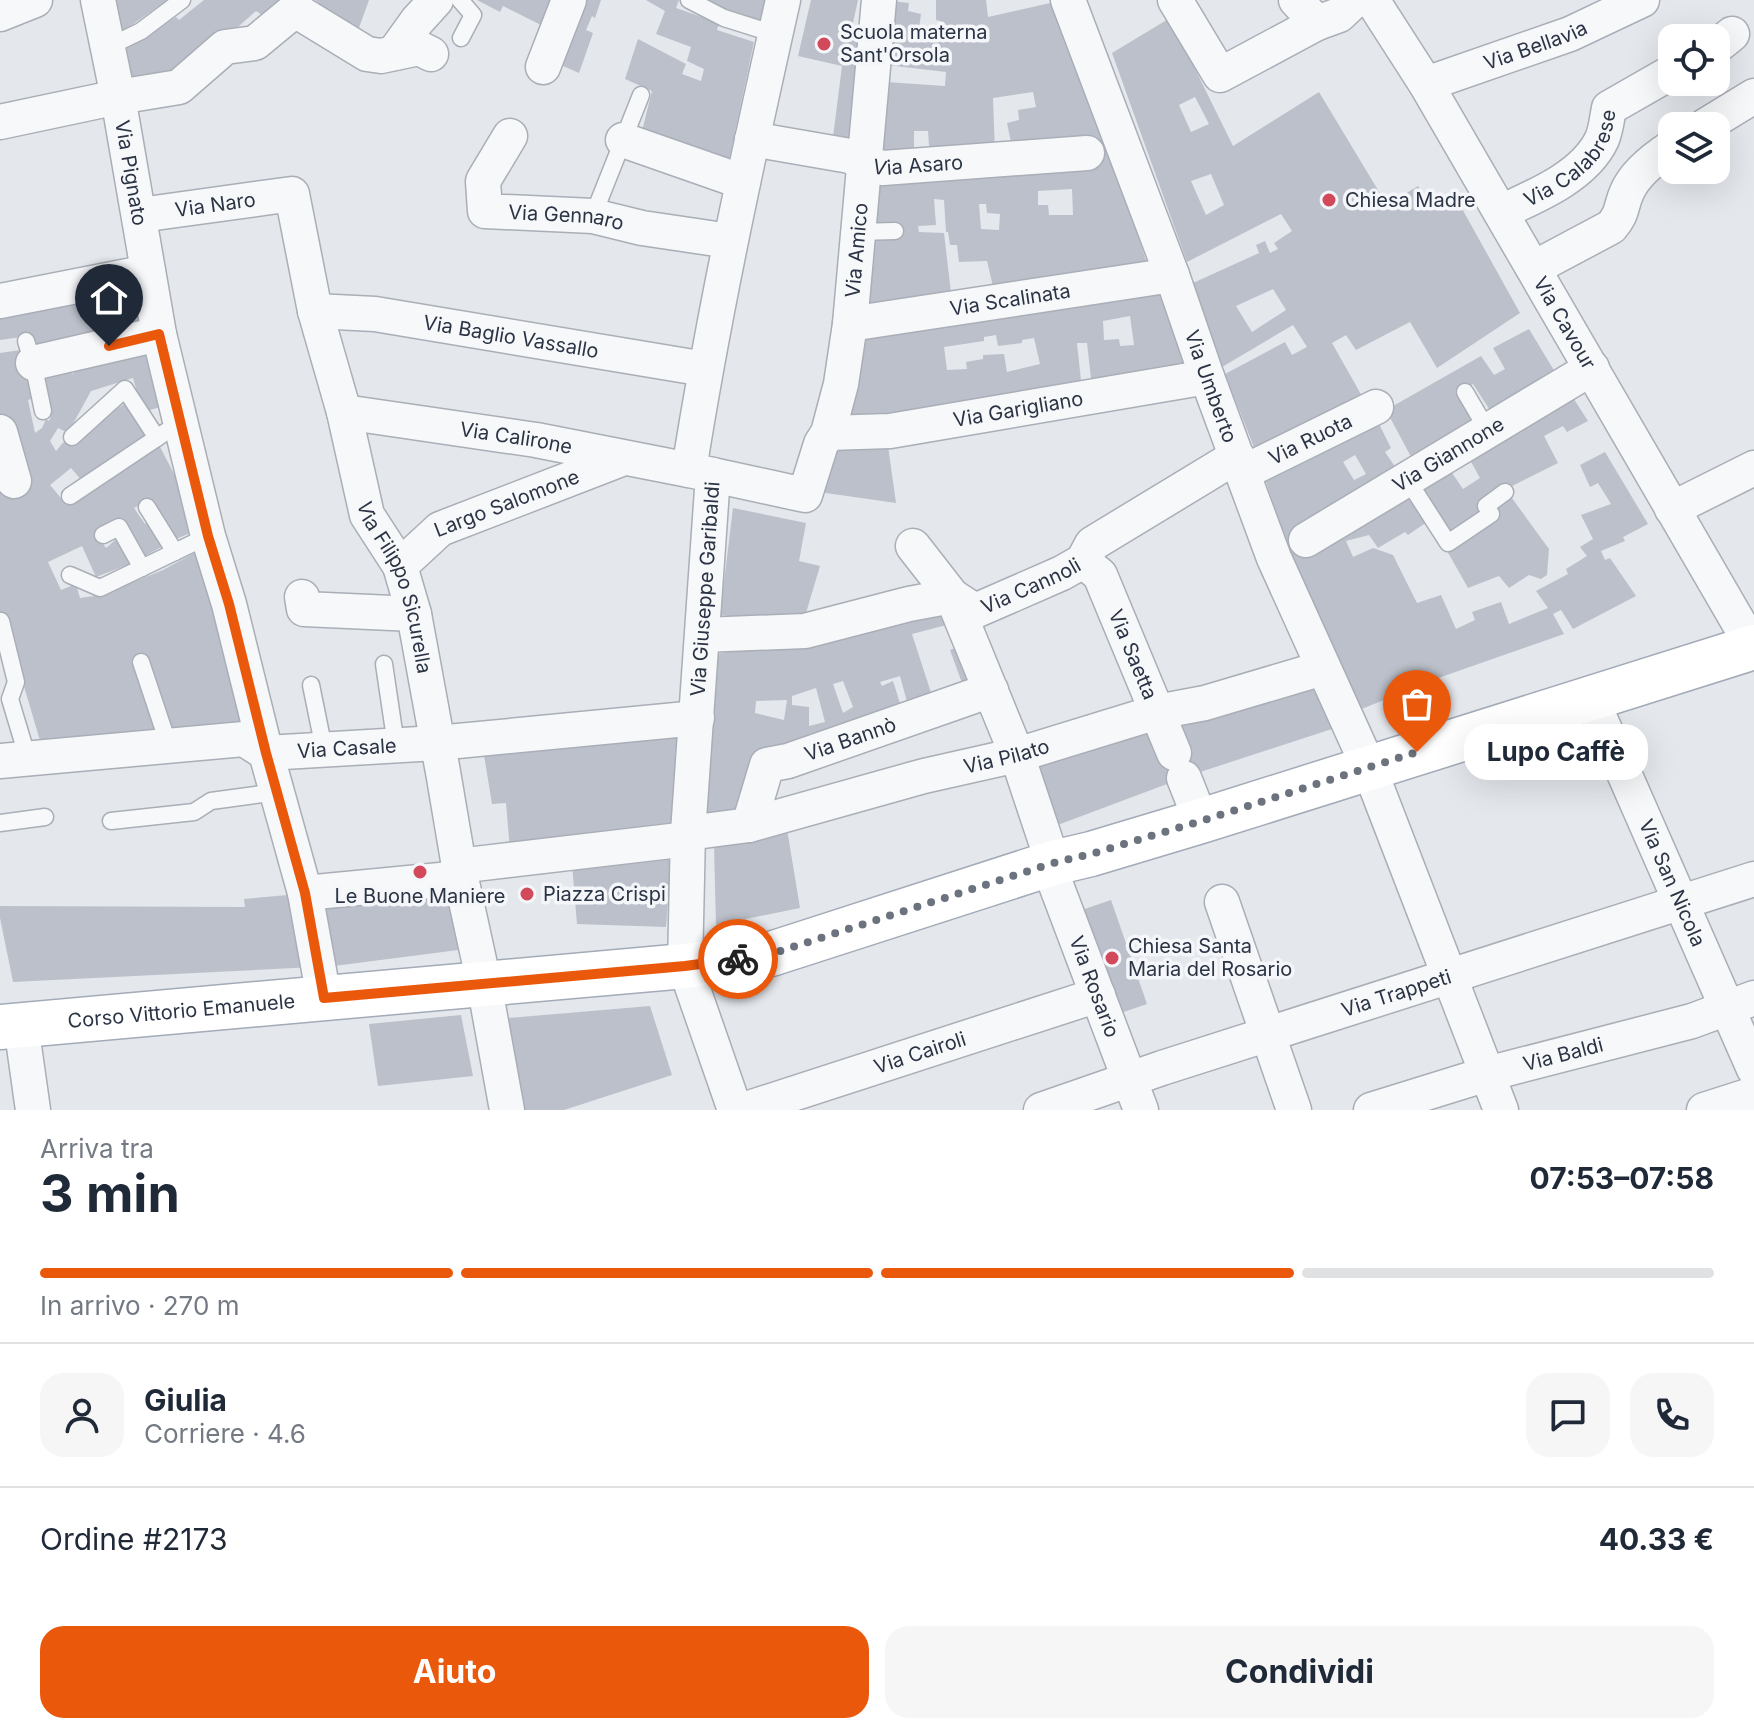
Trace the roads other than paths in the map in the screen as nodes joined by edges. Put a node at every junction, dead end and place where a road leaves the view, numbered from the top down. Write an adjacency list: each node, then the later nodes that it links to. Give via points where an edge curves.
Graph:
1 (35, 0): 17 (street)
2 (98, 0): 20 (street, Via Pignato)
3 (182, 0): 20 (lane, via 141,31)
4 (436, 0): 21 (street)
5 (460, 0): 19 (lane, via 473,15)
6 (569, 0): 23 (street)
7 (689, 0): 18 (lane)
8 (783, 0): 18 (street, Via Giuseppe Garibaldi)
9 (879, 0): 36 (street, Via Amico)
10 (1068, 0): 34 (street, Via Umberto)
11 (1175, 0): 16 (street, via 1220,75)
12 (1355, 0): 16 (street, via 1339,15)
13 (1372, 0): 25 (street, Via Cavour)
14 (1642, 0): 25 (street, Via Bellavia, via 1570,34)
15 (292, 5): 21 (street, via 367,54); 28 (street, via 255,43 225,47 179,87)
16 (1306, 12)
17 (0, 14)
18 (775, 34): 32 (street, Via Giuseppe Garibaldi)
19 (461, 38)
20 (108, 47): 28 (street, Via Pignato)
21 (394, 53): 22 (street, via 419,48)
22 (431, 54)
23 (543, 67)
24 (1658, 80): 39 (street, Via Calabrese, via 1609,108 1602,139 1587,162 1547,191)
25 (1426, 84): 39 (street, Via Cavour)
26 (641, 95): 33 (lane)
27 (1754, 96): 29 (street)
28 (118, 97): 30 (street); 40 (street, Via Pignato)
29 (1728, 112)
30 (0, 122)
31 (510, 136): 41 (street, Via Gennaro, via 483,181 485,211)
32 (752, 139): 36 (street, Via Asaro, via 850,156); 37 (street, Via Giuseppe Garibaldi)
33 (623, 140): 37 (street); 41 (lane)
34 (1107, 150): 36 (street, Via Asaro, via 883,168); 47 (street, Via Umberto)
35 (1658, 157): 45 (street, via 1626,193 1611,227)
36 (864, 164): 43 (street, Via Amico)
37 (743, 182): 44 (street, Via Giuseppe Garibaldi)
38 (292, 194): 40 (street, Via Naro); 49 (street, Via Filippo Sicurella)
39 (1501, 212): 45 (street, Via Cavour)
40 (140, 215): 46 (street, Via Pignato)
41 (593, 216): 44 (street, Via Gennaro)
42 (895, 231): 43 (lane)
43 (858, 232): 50 (street, Via Amico)
44 (730, 241): 54 (street, Via Giuseppe Garibaldi)
45 (1534, 268): 53 (street, Via Cavour)
46 (148, 272): 48 (street); 51 (street, Via Pignato)
47 (1172, 275): 50 (street, Via Scalinata); 55 (street, Via Umberto)
48 (0, 301)
49 (315, 311): 54 (street, Via Baglio Vassallo, via 375,314); 59 (street, Via Filippo Sicurella)
50 (850, 324): 63 (street, Via Amico)
51 (159, 334): 52 (street); 60 (street, Via Pignato)
52 (30, 352): 58 (lane)
53 (1592, 368): 61 (street, Via Giannone); 75 (street, Via Cavour)
54 (705, 369): 68 (street, Via Giuseppe Garibaldi)
55 (1207, 377): 63 (street, Via Garigliano, via 890,431); 66 (street, Via Umberto)
56 (1465, 392): 61 (lane)
57 (1376, 407): 66 (street, Via Ruota)
58 (43, 411)
59 (344, 412): 65 (street, Via Calirone); 82 (street, Via Filippo Sicurella, via 367,515)
60 (168, 431): 64 (lane, via 125,389); 73 (lane); 77 (street, Via Pignato)
61 (1488, 431): 69 (street, Via Giannone)
62 (0, 432): 70 (street)
63 (828, 433): 72 (street, Via Amico)
64 (72, 437)
65 (624, 458): 68 (street, Via Calirone); 82 (street, Largo Salomone, via 440,529)
66 (1240, 464): 79 (street, Via Umberto); 81 (street, Via Cannoli, via 1092,544)
67 (1754, 468): 75 (street)
68 (701, 473): 72 (street, Via Calirone); 89 (street, Via Giuseppe Garibaldi)
69 (1407, 479): 71 (lane, via 1448,543 1491,514 1486,506); 79 (street, Via Giannone)
70 (14, 481)
71 (1505, 492)
72 (805, 495)
73 (70, 496)
74 (147, 507): 80 (lane)
75 (1672, 509): 90 (street, Via Cavour)
76 (103, 535): 83 (lane, via 119,527)
77 (208, 536): 80 (lane); 104 (street, Via Pignato)
78 (913, 546): 85 (street, Via Rosario)
79 (1290, 549): 93 (street, Via Umberto)
80 (175, 552): 83 (lane)
81 (1083, 561): 85 (street, Via Cannoli, via 975,611); 98 (street, Via Saetta, via 1100,575)
82 (400, 566): 87 (street, Via Filippo Sicurella)
83 (142, 568): 84 (lane, via 100,588)
84 (70, 575)
85 (952, 596): 89 (street, Via Cannoli, via 805,631); 95 (street, Via Rosario)
86 (302, 597): 87 (street, via 304,609)
87 (414, 614): 100 (street, Via Filippo Sicurella)
88 (1, 621): 96 (lane, via 16,682)
89 (703, 635): 99 (street, Via Giuseppe Garibaldi)
90 (1754, 648): 97 (main road, Corso Vittorio Emanuele)
91 (141, 662): 102 (lane)
92 (384, 664): 101 (lane)
93 (1323, 668): 98 (street, Via Pilato); 107 (street, Via Umberto)
94 (311, 685): 103 (lane)
95 (991, 690): 105 (street, Via Rosario); 113 (street, Via Bannò, via 767,765)
96 (5, 695): 106 (lane)
97 (1591, 698): 107 (main road, Corso Vittorio Emanuele); 120 (street, Via San Nicola)
98 (1157, 712): 105 (street, Via Pilato); 111 (street, Via Saetta)
99 (697, 718): 100 (street, Via Casale); 114 (street, Via Giuseppe Garibaldi)
100 (437, 743): 101 (street, Via Casale); 116 (street, Via Filippo Sicurella)
101 (396, 745): 103 (street, Via Casale)
102 (169, 746): 104 (street, Via Casale, via 244,739); 106 (street, Via Casale)
103 (324, 749): 104 (street, Via Casale)
104 (266, 753): 108 (street, Via Pignato)
105 (1017, 755): 113 (street, Via Pilato); 115 (street, Via Rosario)
106 (14, 760)
107 (1369, 768): 111 (main road, Corso Vittorio Emanuele); 122 (street, Via Umberto)
108 (277, 792): 110 (lane, via 211,801 194,812); 118 (street, Via Pignato)
109 (45, 817): 112 (lane)
110 (111, 821)
111 (1201, 821): 115 (main road, Corso Vittorio Emanuele)
112 (0, 823)
113 (749, 825): 114 (street, Via Pilato)
114 (688, 836): 116 (street, Via Pilato); 121 (street, Via Giuseppe Garibaldi)
115 (1053, 863): 121 (main road, Corso Vittorio Emanuele, via 771,954); 124 (street, Via Rosario, via 1056,885)
116 (460, 872): 118 (street, Via Pilato); 123 (street, Via Filippo Sicurella)
117 (1754, 879): 120 (street, Via Trappeti)
118 (305, 893): 125 (street, Via Pignato)
119 (1222, 902): 128 (street)
120 (1681, 903): 122 (street, Via Trappeti); 126 (street, Via San Nicola)
121 (685, 966): 123 (main road, Corso Vittorio Emanuele); 135 (street)
122 (1450, 976): 128 (street, Via Trappeti); 130 (street, Via Umberto)
123 (484, 983): 125 (main road, Corso Vittorio Emanuele); 134 (street, Via Filippo Sicurella)
124 (1098, 995): 132 (street, Via Rosario); 136 (street, Via Cairoli)
125 (324, 998): 127 (main road, Corso Vittorio Emanuele)
126 (1741, 1003): 129 (street, Via San Nicola); 130 (street, Via Baldi, via 1692,1021)
127 (11, 1026): 133 (street)
128 (1269, 1035): 132 (street, Via Trappeti); 138 (street)
129 (1754, 1069)
130 (1487, 1074): 139 (street, Via Baldi); 140 (street, Via Umberto)
131 (1754, 1094): 141 (street)
132 (1135, 1095): 137 (street, Via Trappeti)
133 (33, 1110)
134 (507, 1110)
135 (735, 1110)
136 (743, 1110)
137 (1041, 1110)
138 (1294, 1110)
139 (1371, 1110)
140 (1501, 1110)
141 (1704, 1110)

